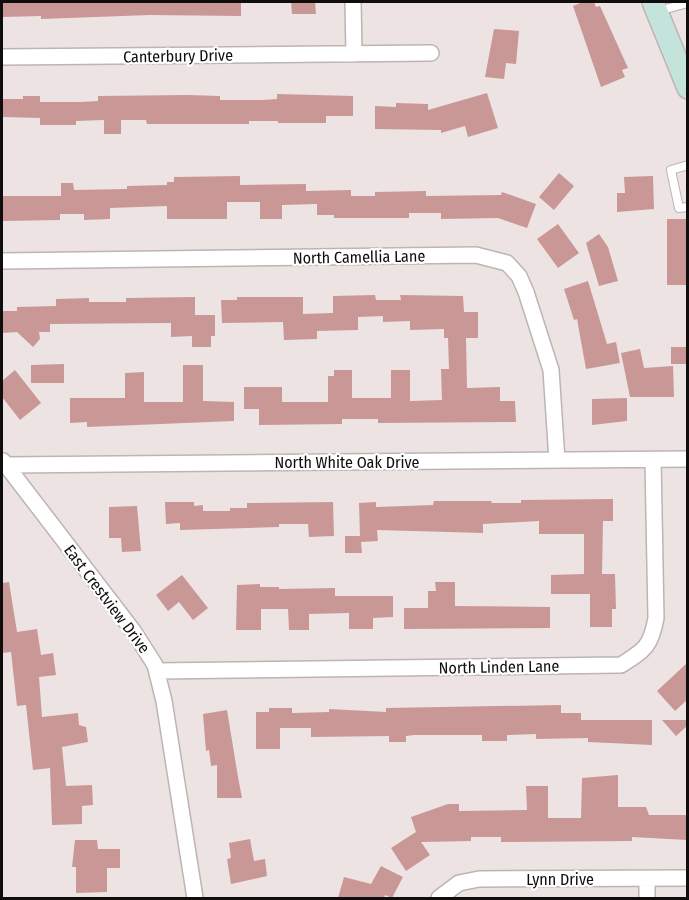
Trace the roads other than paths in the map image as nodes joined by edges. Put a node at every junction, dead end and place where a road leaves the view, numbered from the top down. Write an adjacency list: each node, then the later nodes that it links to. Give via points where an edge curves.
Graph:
1 (353, 2): 5 (street)
2 (687, 3): 3 (lane)
3 (655, 7): 7 (main road)
4 (431, 53): 5 (street, Canterbury Drive)
5 (354, 54): 6 (street, Canterbury Drive)
6 (2, 57)
7 (687, 88)
8 (687, 165): 9 (lane, via 670,170 679,208)
9 (687, 207)
10 (2, 261): 12 (street, North Camellia Lane, via 476,255 507,263 526,292 551,370)
11 (687, 459): 13 (street, North White Oak Drive)
12 (557, 460): 13 (street, North White Oak Drive); 14 (street, North White Oak Drive)
13 (653, 460): 15 (street, North Linden Lane, via 656,618 652,639 643,651 621,665)
14 (4, 462): 15 (street, East Crestview Drive, via 134,632)
15 (157, 671): 18 (street, East Crestview Drive)
16 (687, 878): 17 (street, Lynn Drive)
17 (646, 879): 19 (street, Lynn Drive, via 479,879 459,883); 20 (street)
18 (195, 898)
19 (439, 898)
20 (647, 898)

